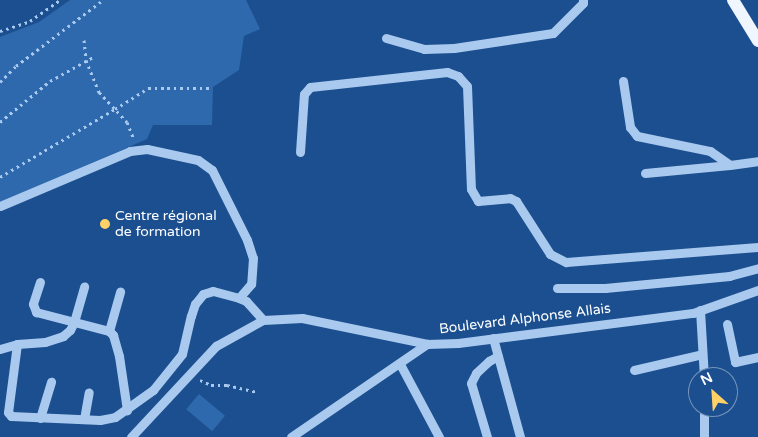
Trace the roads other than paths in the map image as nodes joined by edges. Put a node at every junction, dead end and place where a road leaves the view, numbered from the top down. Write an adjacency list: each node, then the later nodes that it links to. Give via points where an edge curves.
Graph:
1 (584, 0): 3 (street, via 553,34 424,49)
2 (733, 0): 4 (main road)
3 (386, 38)
4 (758, 41)
5 (623, 81): 8 (street, via 630,127 638,136 710,151)
6 (300, 152): 11 (street, via 304,94 310,87 447,72 458,76 467,86 471,189 478,201 510,198 516,201 550,254 566,262)
7 (758, 161): 8 (street)
8 (730, 165): 9 (street)
9 (645, 173)
10 (0, 206): 18 (street, via 130,151 147,149 198,160 212,170 253,258 251,284)
11 (758, 247)
12 (758, 268): 15 (street, via 728,276 605,288)
13 (40, 282): 21 (street, via 33,304 36,312)
14 (84, 286): 21 (street)
15 (557, 288)
16 (758, 290): 19 (street, Boulevard Alphonse Allais)
17 (120, 292): 23 (street)
18 (239, 298): 20 (street, via 246,301); 36 (street, via 213,291 203,294 195,304 182,354 153,390)
19 (700, 310): 24 (street, Boulevard Alphonse Allais); 28 (street)
20 (263, 320): 26 (street, Boulevard Alphonse Allais, via 302,318); 40 (street, Boulevard Alphonse Allais, via 216,346)
21 (74, 322): 23 (street); 25 (street, via 63,336 45,342)
22 (728, 324): 30 (street, via 736,362)
23 (108, 331): 36 (street, via 116,342)
24 (493, 338): 26 (street, Boulevard Alphonse Allais); 29 (street)
25 (17, 344): 27 (street); 38 (street, via 8,412 11,416)
26 (426, 344): 31 (street)
27 (0, 349)
28 (702, 354): 32 (street); 33 (street)
29 (498, 356): 43 (street, via 476,373 471,384); 44 (street)
30 (758, 357)
31 (400, 364): 41 (street); 42 (street)
32 (703, 367)
33 (634, 370)
34 (51, 382): 38 (street)
35 (88, 392): 39 (street)
36 (127, 410): 39 (street, via 115,417)
37 (704, 417): 45 (street)
38 (40, 418): 39 (street)
39 (84, 419)
40 (132, 437)
41 (292, 437)
42 (439, 437)
43 (487, 437)
44 (520, 437)
45 (704, 437)

